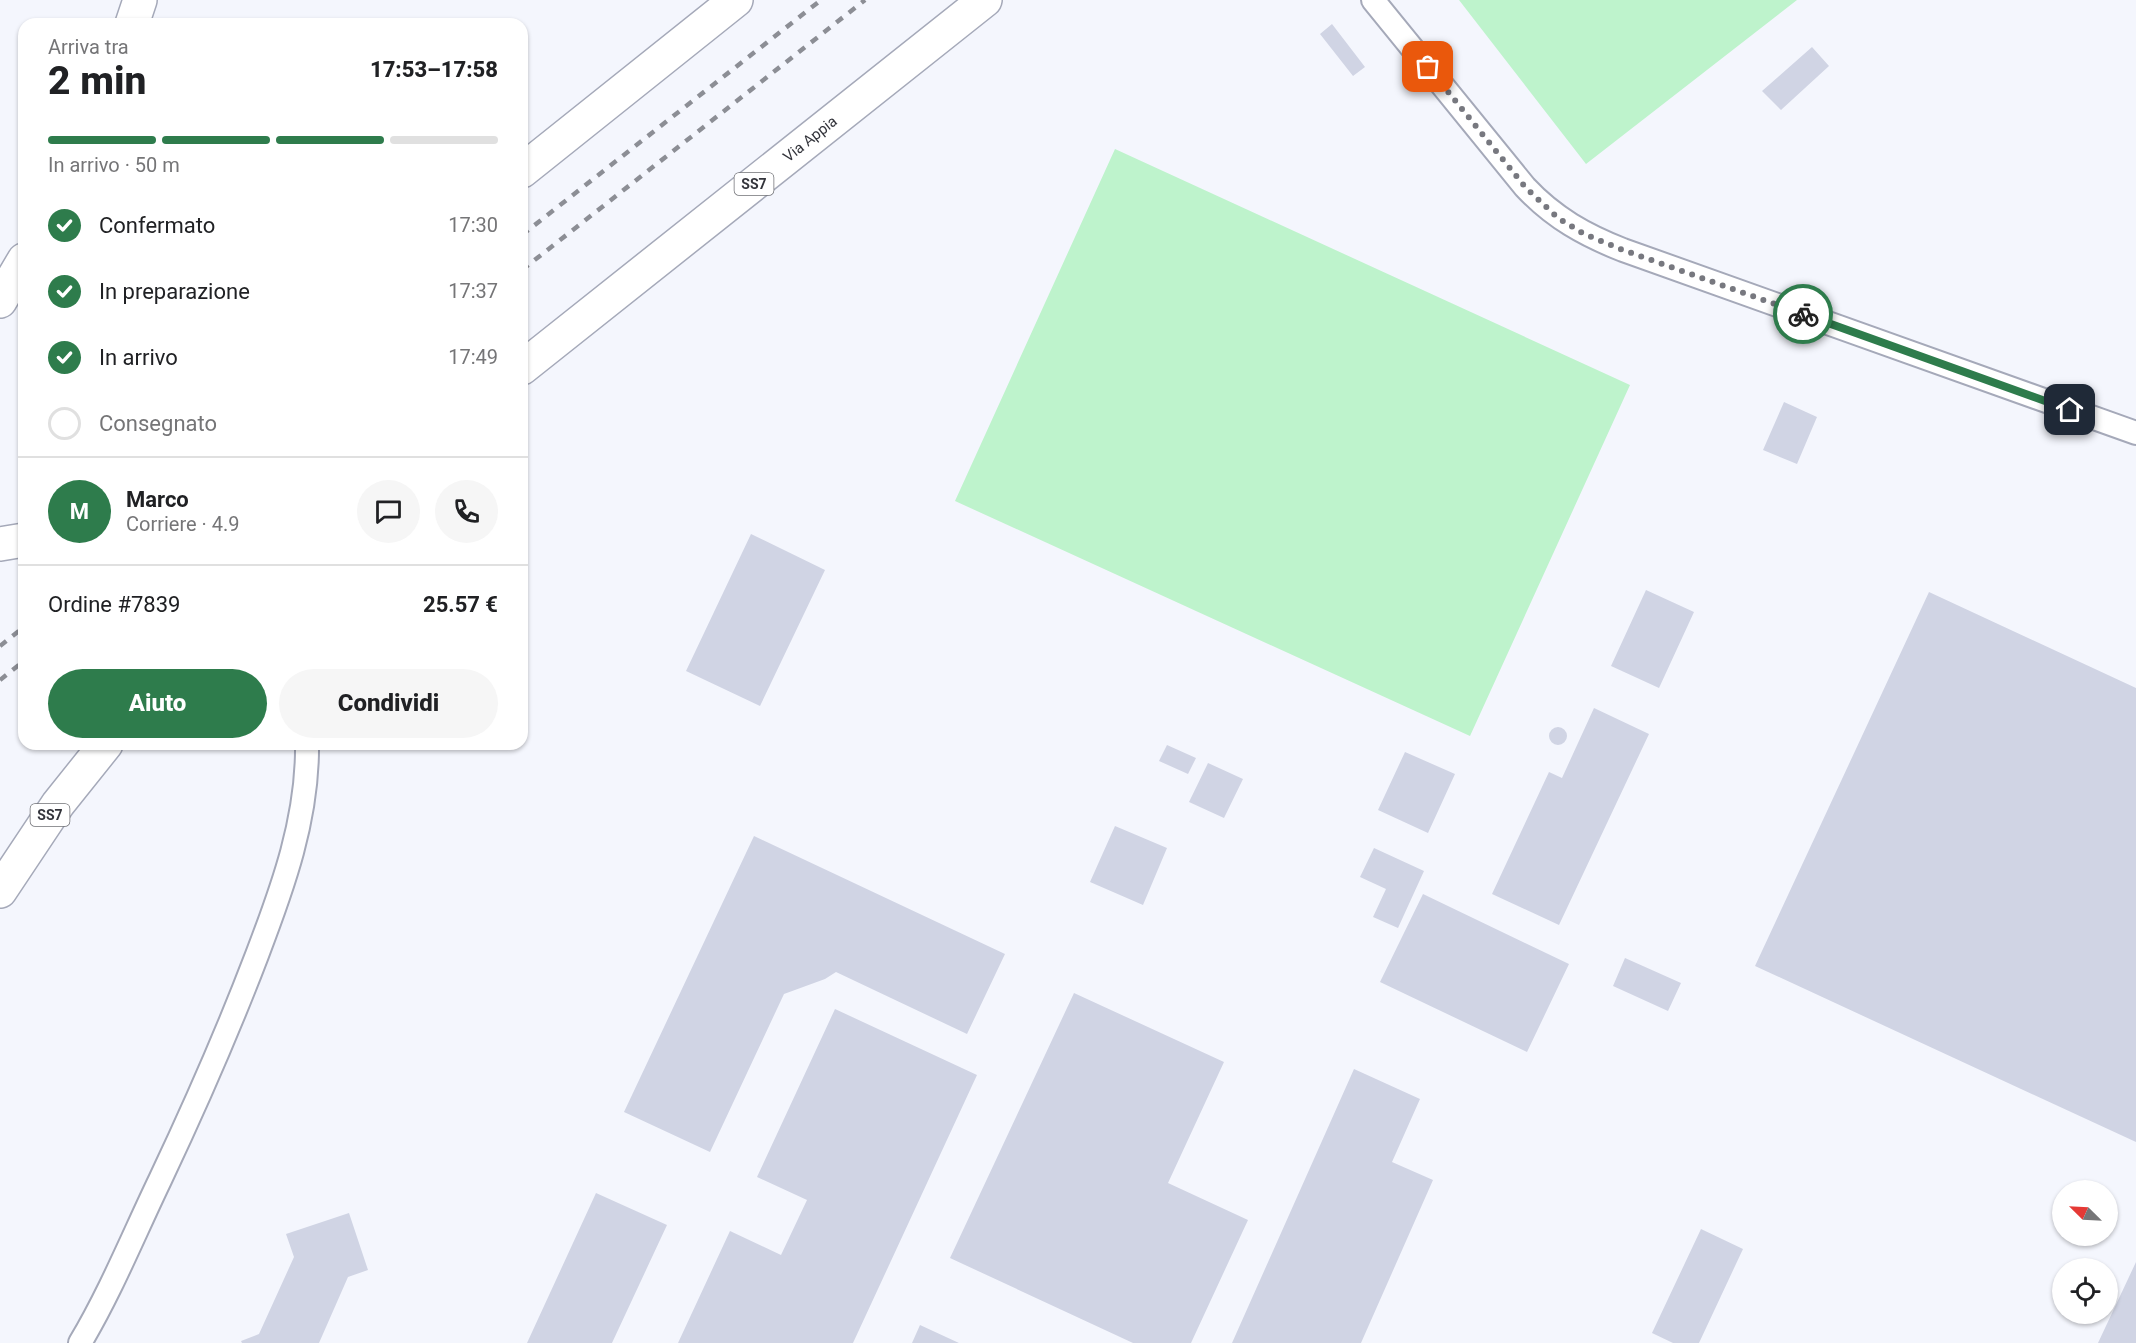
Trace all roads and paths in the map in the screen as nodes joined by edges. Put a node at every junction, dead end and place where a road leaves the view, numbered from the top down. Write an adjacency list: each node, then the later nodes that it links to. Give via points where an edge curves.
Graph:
1 (140, 0): 5 (main road)
2 (736, 0): 6 (main road)
3 (986, 0): 9 (main road, Via Appia / SS7)
4 (1372, 0): 10 (lane, via 1526,188 1570,226 1623,250)
5 (134, 18)
6 (528, 166)
7 (18, 270): 8 (main road)
8 (0, 301)
9 (528, 363)
10 (2136, 433)
11 (18, 541): 12 (main road)
12 (0, 544)
13 (101, 750): 15 (main road, SS7, via 51,813)
14 (305, 750): 16 (lane, via 301,814 282,890 189,1118)
15 (0, 891)
16 (80, 1343)

